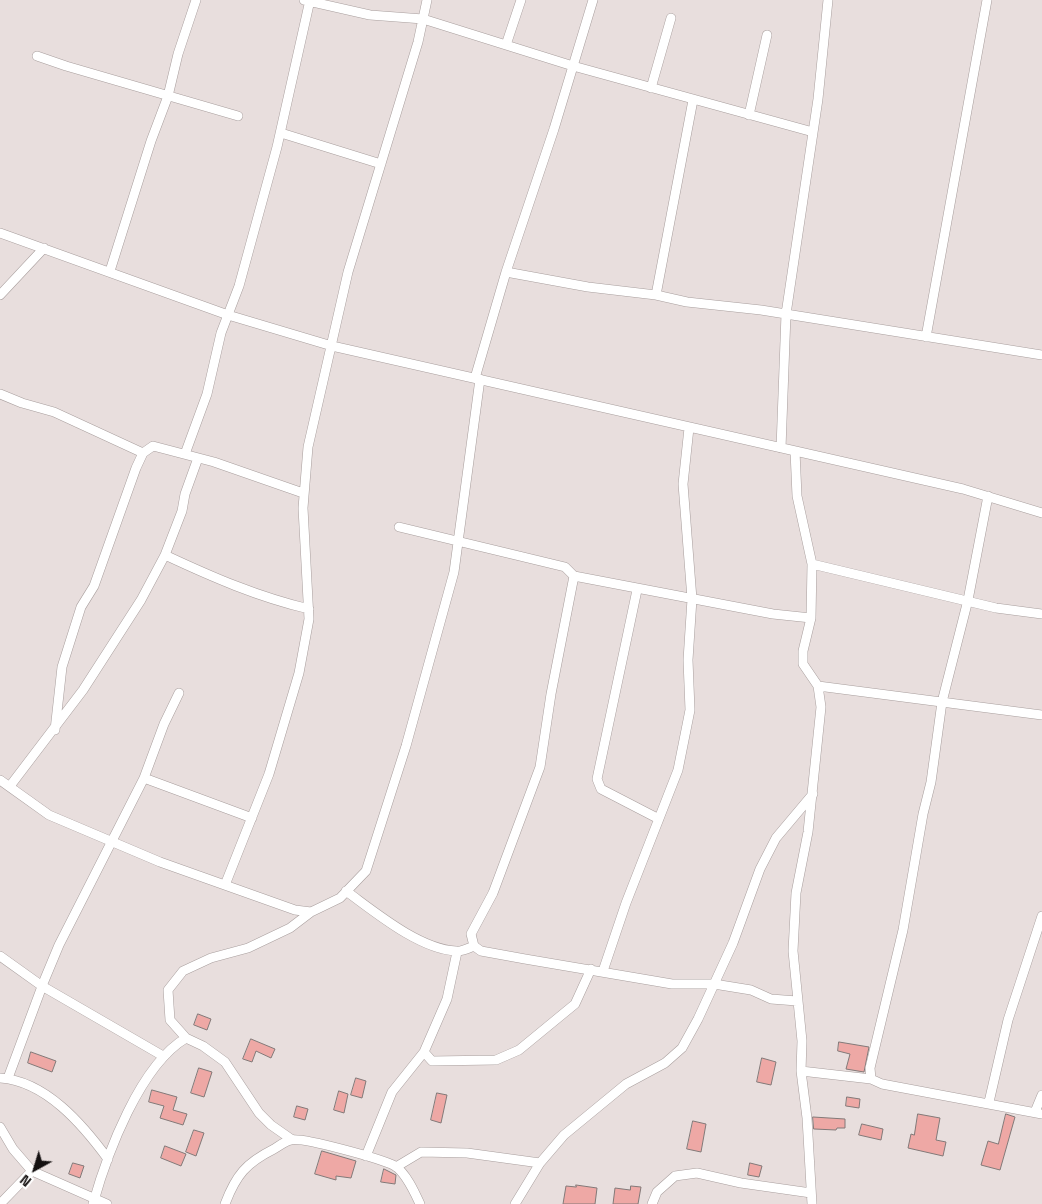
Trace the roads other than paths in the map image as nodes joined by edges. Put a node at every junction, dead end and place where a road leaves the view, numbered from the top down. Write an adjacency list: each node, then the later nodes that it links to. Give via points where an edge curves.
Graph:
1 (196, 0): 15 (street)
2 (427, 0): 9 (street)
3 (521, 0): 11 (street)
4 (593, 0): 13 (street)
5 (828, 0): 19 (street)
6 (987, 0): 30 (street)
7 (308, 1): 9 (street, via 370,15); 20 (street)
8 (671, 18): 14 (street)
9 (423, 19): 11 (street); 21 (street)
10 (767, 34): 17 (street)
11 (506, 45): 13 (street)
12 (37, 56): 15 (street)
13 (573, 66): 14 (street); 25 (street)
14 (651, 88): 16 (street)
15 (168, 96): 18 (street); 24 (street)
16 (693, 100): 17 (street); 27 (street)
17 (749, 115): 19 (street)
18 (238, 116)
19 (813, 132): 28 (street)
20 (281, 133): 21 (street); 29 (street)
21 (381, 164): 31 (street, via 348,272)
22 (0, 233): 23 (street)
23 (44, 248): 24 (street); 26 (street)
24 (110, 271): 29 (street)
25 (506, 272): 27 (street); 33 (street)
26 (0, 295)
27 (656, 295): 28 (street)
28 (786, 314): 30 (street); 36 (street)
29 (228, 316): 31 (street); 39 (street, via 207,394)
30 (926, 338): 32 (street)
31 (332, 346): 33 (street); 41 (street, via 308,447)
32 (1042, 356)
33 (478, 379): 35 (street); 45 (street)
34 (0, 394): 37 (street, via 54,412)
35 (689, 428): 36 (street); 50 (street, via 683,484)
36 (781, 448): 38 (street)
37 (143, 452): 39 (street, via 153,446); 59 (street, via 127,487 94,586 81,607 62,667)
38 (795, 452): 42 (street); 47 (street, via 797,496)
39 (185, 454): 40 (street)
40 (198, 458): 41 (street); 46 (street)
41 (304, 493): 52 (street)
42 (988, 496): 43 (street); 51 (street)
43 (1042, 513)
44 (399, 527): 45 (street)
45 (459, 542): 48 (street, via 565,567); 68 (street, via 444,615 390,797 366,871)
46 (165, 555): 52 (street, via 244,591); 59 (street, via 131,617)
47 (812, 564): 51 (street); 54 (street)
48 (574, 576): 49 (street); 71 (street, via 540,767 493,893 471,934)
49 (637, 590): 50 (street); 65 (street, via 597,779 601,789)
50 (692, 599): 54 (street); 65 (street, via 688,660 690,710 678,770)
51 (968, 600): 53 (street, via 996,608); 57 (street)
52 (309, 609): 64 (street, via 298,673 269,774)
53 (1042, 614)
54 (811, 618): 55 (street, via 803,664)
55 (818, 686): 57 (street); 63 (street, via 821,708)
56 (180, 693): 60 (street, via 164,724)
57 (942, 702): 58 (street); 84 (street, via 931,782 903,930 870,1068)
58 (1042, 715)
59 (55, 730): 62 (street)
60 (144, 778): 64 (street); 66 (street)
61 (0, 780): 62 (street)
62 (10, 786): 66 (street, via 49,815)
63 (813, 794): 76 (street, via 776,838 764,861); 78 (street, via 796,893 793,951)
64 (252, 818): 67 (street)
65 (659, 819): 75 (street)
66 (112, 841): 67 (street); 77 (street, via 59,945)
67 (225, 885): 69 (street, via 295,910)
68 (346, 892): 69 (street); 72 (street, via 387,921 431,945)
69 (311, 912): 79 (street, via 290,928 248,948 211,958 183,971 168,990 170,1020)
70 (1042, 916): 86 (street, via 1008,1020)
71 (474, 946): 72 (street); 74 (street, via 481,951)
72 (457, 952): 80 (street, via 448,999)
73 (0, 956): 77 (street)
74 (592, 969): 75 (street); 80 (street, via 575,1004 519,1050 496,1060 432,1061)
75 (603, 971): 76 (street, via 672,984)
76 (714, 984): 78 (street, via 751,990 771,999); 92 (street, via 682,1048 665,1062 626,1084 564,1135)
77 (42, 986): 81 (street); 83 (street)
78 (797, 1001): 82 (street, via 802,1041)
79 (186, 1038): 81 (street); 89 (street, via 225,1062 260,1113)
80 (424, 1052): 90 (street, via 392,1092)
81 (162, 1056): 91 (street, via 141,1087)
82 (801, 1071): 84 (street); 95 (street)
83 (4, 1078): 91 (street, via 36,1089 61,1107)
84 (871, 1079): 86 (street, via 882,1084)
85 (1042, 1095): 87 (street)
86 (989, 1102): 87 (street)
87 (1038, 1113)
88 (0, 1127): 94 (street)
89 (292, 1140): 90 (street); 99 (street, via 254,1159 239,1173)
90 (366, 1156): 93 (street)
91 (108, 1159): 96 (street)
92 (540, 1163): 93 (street, via 467,1153 421,1152); 101 (street)
93 (396, 1167): 100 (street)
94 (32, 1171): 96 (street); 97 (street)
95 (811, 1193): 102 (street, via 698,1173 675,1176 657,1192); 103 (street)
96 (93, 1202): 98 (street)
97 (0, 1204)
98 (107, 1204)
99 (225, 1204)
100 (420, 1204)
101 (515, 1204)
102 (652, 1204)
103 (812, 1204)

